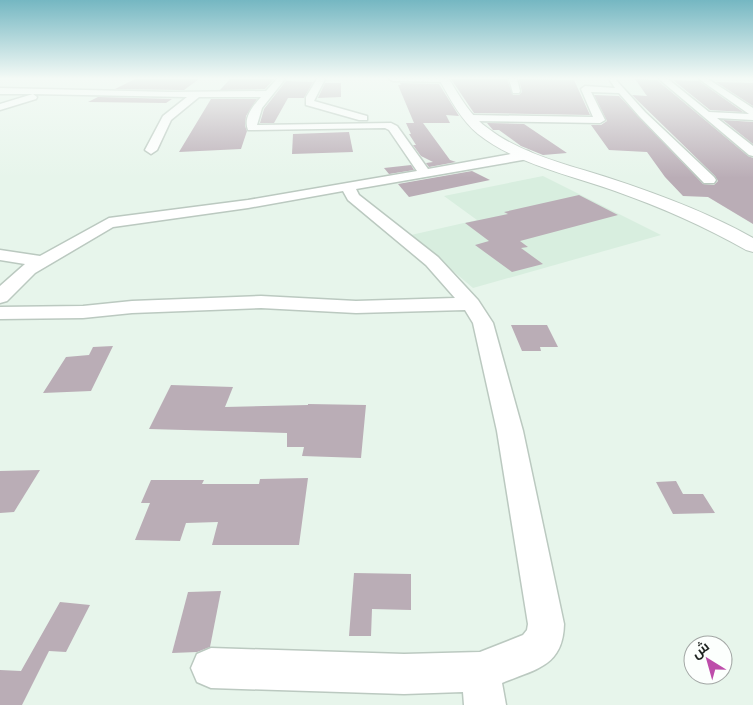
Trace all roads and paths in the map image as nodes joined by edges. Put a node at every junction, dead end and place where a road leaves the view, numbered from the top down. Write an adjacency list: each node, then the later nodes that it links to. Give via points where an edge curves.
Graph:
1 (176, 112): 12 (street, via 167,118)
2 (256, 112): 11 (street, via 252,128)
3 (340, 112): 11 (street)
4 (466, 112): 10 (street)
5 (597, 112): 10 (street, via 601,119)
6 (642, 112): 16 (street)
7 (702, 112): 8 (street)
8 (706, 115): 9 (street); 13 (street)
9 (753, 117)
10 (470, 118): 14 (street, via 486,134)
11 (383, 124): 15 (street, via 393,128)
12 (151, 150)
13 (753, 152)
14 (528, 155): 15 (street); 18 (street, via 671,205)
15 (425, 173): 17 (street)
16 (708, 180)
17 (348, 186): 20 (street, via 109,223); 22 (street, via 353,197 432,261)
18 (753, 246)
19 (0, 255): 20 (street)
20 (41, 261): 21 (street)
21 (0, 297)
22 (471, 304): 23 (street, via 356,307 261,302); 25 (street, via 483,323 508,421 546,624 544,638 536,649)
23 (0, 313)
24 (212, 668): 25 (street, via 404,674)
25 (483, 688)

